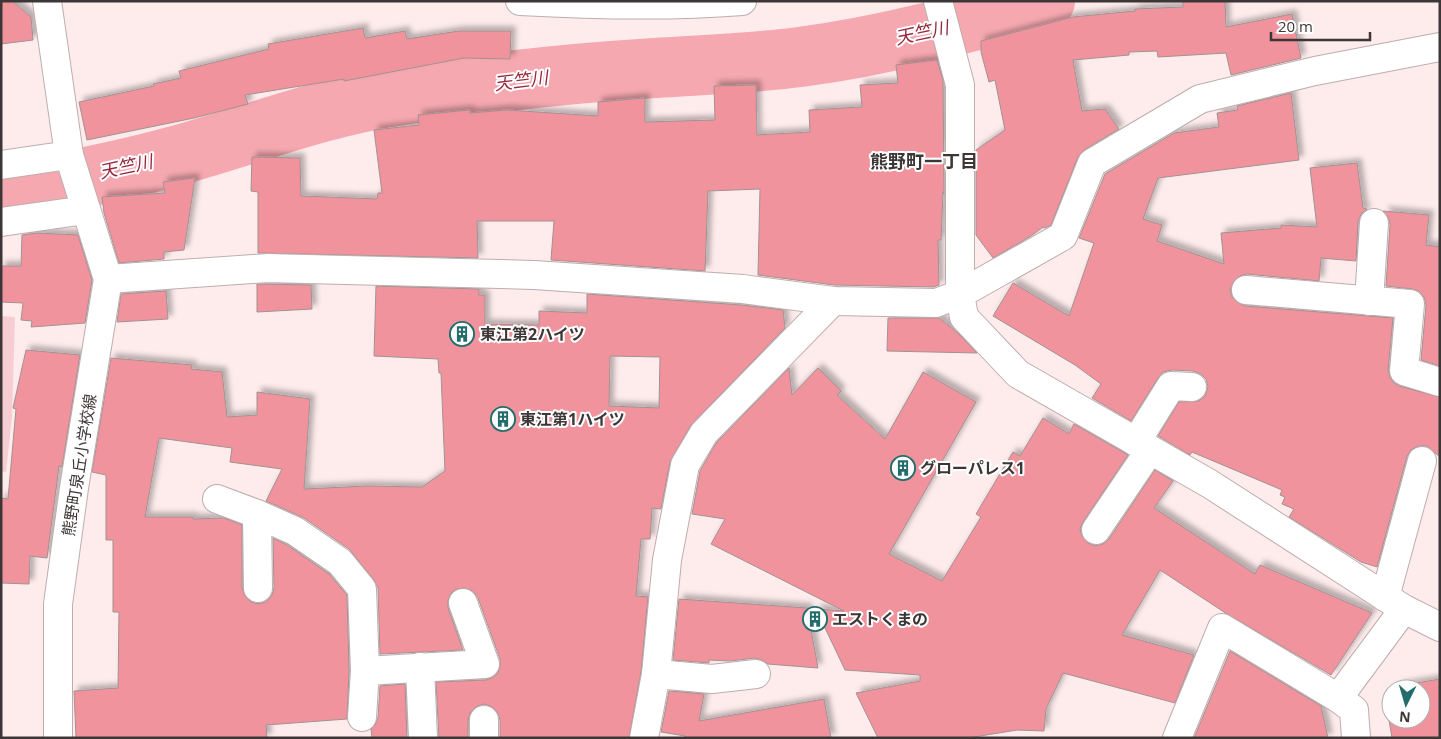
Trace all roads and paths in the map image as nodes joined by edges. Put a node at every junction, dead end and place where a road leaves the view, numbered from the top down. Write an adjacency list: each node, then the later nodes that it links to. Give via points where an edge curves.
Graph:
1 (47, 1): 6 (street)
2 (520, 1): 3 (street, via 602,6)
3 (742, 1)
4 (938, 2): 13 (street, via 960,85)
5 (1440, 47): 13 (street, via 1315,71 1200,99 1092,162 1062,236)
6 (70, 160): 7 (street); 8 (street, 熊野町泉丘小学校線)
7 (1, 165)
8 (84, 204): 9 (street); 11 (street, 熊野町泉丘小学校線)
9 (1, 222)
10 (1374, 223): 15 (street)
11 (108, 279): 14 (street, via 268,268 534,275 743,289); 33 (street, 熊野町泉丘小学校線, via 58,604)
12 (1246, 290): 15 (street)
13 (960, 294): 14 (street, via 936,303); 18 (street, via 964,317 1018,374)
14 (833, 301): 29 (street, via 704,433 685,465 667,560)
15 (1369, 301): 16 (street, via 1410,304 1404,370)
16 (1440, 382)
17 (1192, 387): 18 (street, via 1171,386)
18 (1143, 446): 22 (street); 25 (street, via 1210,484)
19 (1422, 461): 25 (street)
20 (217, 499): 21 (street)
21 (257, 514): 23 (street); 28 (street, via 295,532 340,562 362,589)
22 (1096, 530)
23 (258, 588)
24 (462, 603): 27 (street, via 484,664)
25 (1394, 603): 26 (street); 31 (street)
26 (1440, 627)
27 (420, 668): 28 (street); 34 (street)
28 (365, 671): 32 (street)
29 (656, 674): 30 (street, via 712,679); 35 (street)
30 (756, 674)
31 (1338, 698): 36 (street, via 1222,628); 37 (street, via 1354,710)
32 (362, 717)
33 (58, 738)
34 (423, 738)
35 (644, 738)
36 (1177, 738)
37 (1356, 738)

